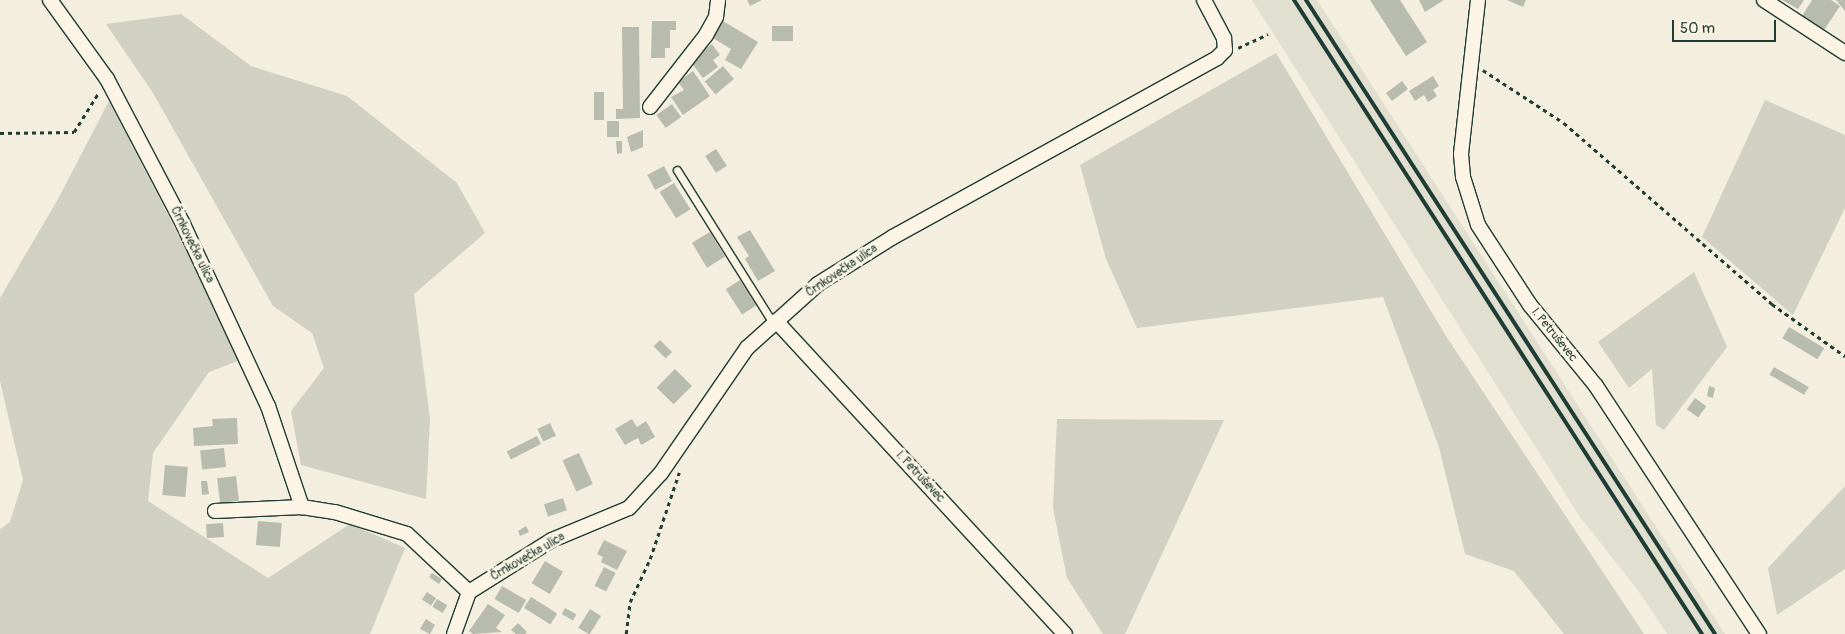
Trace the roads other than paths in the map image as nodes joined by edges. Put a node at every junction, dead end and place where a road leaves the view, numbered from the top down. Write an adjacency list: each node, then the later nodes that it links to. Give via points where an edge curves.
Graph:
1 (50, 0): 10 (street, Črnkovečka ulica, via 106,79 182,224 250,365)
2 (718, 0): 7 (street, via 716,17 706,35)
3 (1204, 0): 9 (street, Črnkovečka ulica, via 1224,38 1225,50 1202,69 893,237 818,284)
4 (1478, 0): 15 (street, I. Petruševec, via 1460,154 1463,177 1478,225 1525,298 1596,386)
5 (1764, 0): 6 (street)
6 (1845, 53)
7 (650, 107)
8 (677, 170): 9 (lane)
9 (774, 322): 12 (street, Črnkovečka ulica, via 747,348 661,473 629,508 552,540); 14 (street, I. Petruševec)
10 (302, 507): 11 (street); 12 (street, via 335,512 407,534)
11 (215, 511)
12 (469, 592): 13 (street)
13 (454, 634)
14 (1065, 634)
15 (1759, 634)

